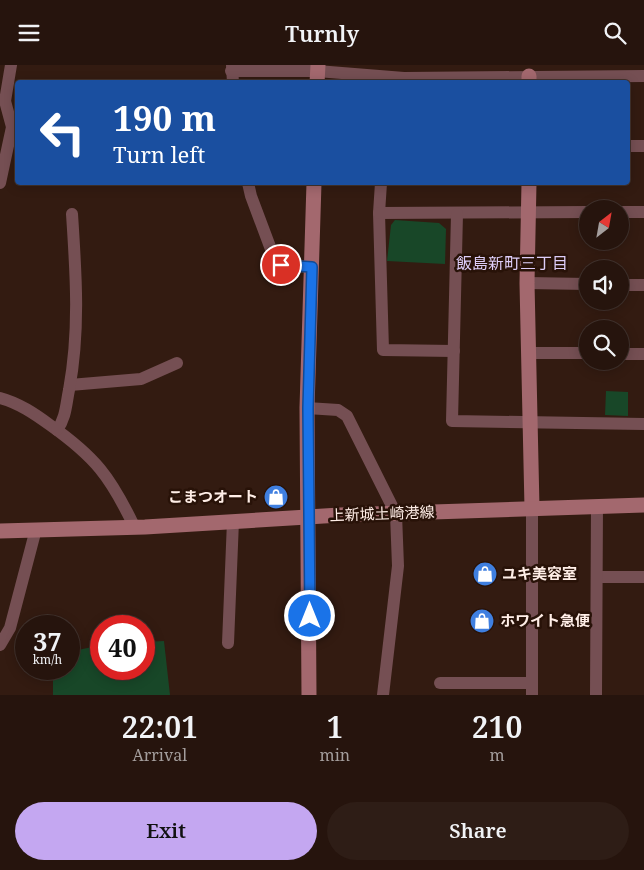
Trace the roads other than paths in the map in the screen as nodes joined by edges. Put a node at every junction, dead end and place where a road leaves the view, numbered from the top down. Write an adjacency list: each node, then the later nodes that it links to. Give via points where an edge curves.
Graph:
1 (11, 65): 8 (street, via 5,101 12,127)
2 (232, 73): 3 (street)
3 (317, 73): 5 (street)
4 (644, 76): 5 (street)
5 (529, 79)
6 (630, 146): 7 (street)
7 (644, 146)
8 (0, 183)
9 (248, 185): 20 (street, via 275,260 281,265)
10 (314, 185): 20 (street)
11 (381, 185): 17 (street)
12 (529, 185): 13 (street)
13 (529, 212): 14 (street); 19 (street); 21 (street)
14 (579, 212)
15 (629, 212): 16 (street)
16 (644, 212)
17 (380, 213): 19 (street); 25 (street, via 383,350)
18 (72, 214): 31 (street, via 78,294 75,359)
19 (457, 214): 25 (street)
20 (312, 267): 33 (street)
21 (528, 283): 22 (street); 26 (street)
22 (579, 284)
23 (629, 285): 24 (street)
24 (644, 285)
25 (454, 351): 34 (street, via 452,421)
26 (529, 353): 27 (street); 34 (street)
27 (579, 353)
28 (629, 354): 29 (street)
29 (644, 354)
30 (177, 363): 31 (street, via 141,379)
31 (70, 385): 36 (street, via 64,421)
32 (0, 398): 36 (street, via 30,411)
33 (308, 408): 40 (street, via 338,410 347,416); 41 (street)
34 (532, 424): 35 (street); 39 (street)
35 (644, 424)
36 (57, 430): 43 (street, via 81,447 102,469 119,494)
37 (644, 505): 38 (street, 上新城土崎港線)
38 (597, 507): 39 (street, 上新城土崎港線); 46 (street)
39 (532, 508): 40 (street, 上新城土崎港線); 51 (street)
40 (396, 514): 41 (street, 上新城土崎港線); 53 (street, via 398,566)
41 (310, 517): 42 (street, 上新城土崎港線); 52 (street)
42 (233, 521): 43 (street, 上新城土崎港線); 48 (street)
43 (134, 526): 44 (street, 上新城土崎港線)
44 (36, 529): 45 (street, 上新城土崎港線); 49 (street, via 10,627)
45 (0, 531)
46 (598, 577): 47 (street); 54 (street)
47 (644, 577)
48 (228, 643)
49 (0, 645)
50 (440, 683): 51 (street)
51 (532, 689)
52 (309, 695)
53 (383, 695)
54 (596, 695)

